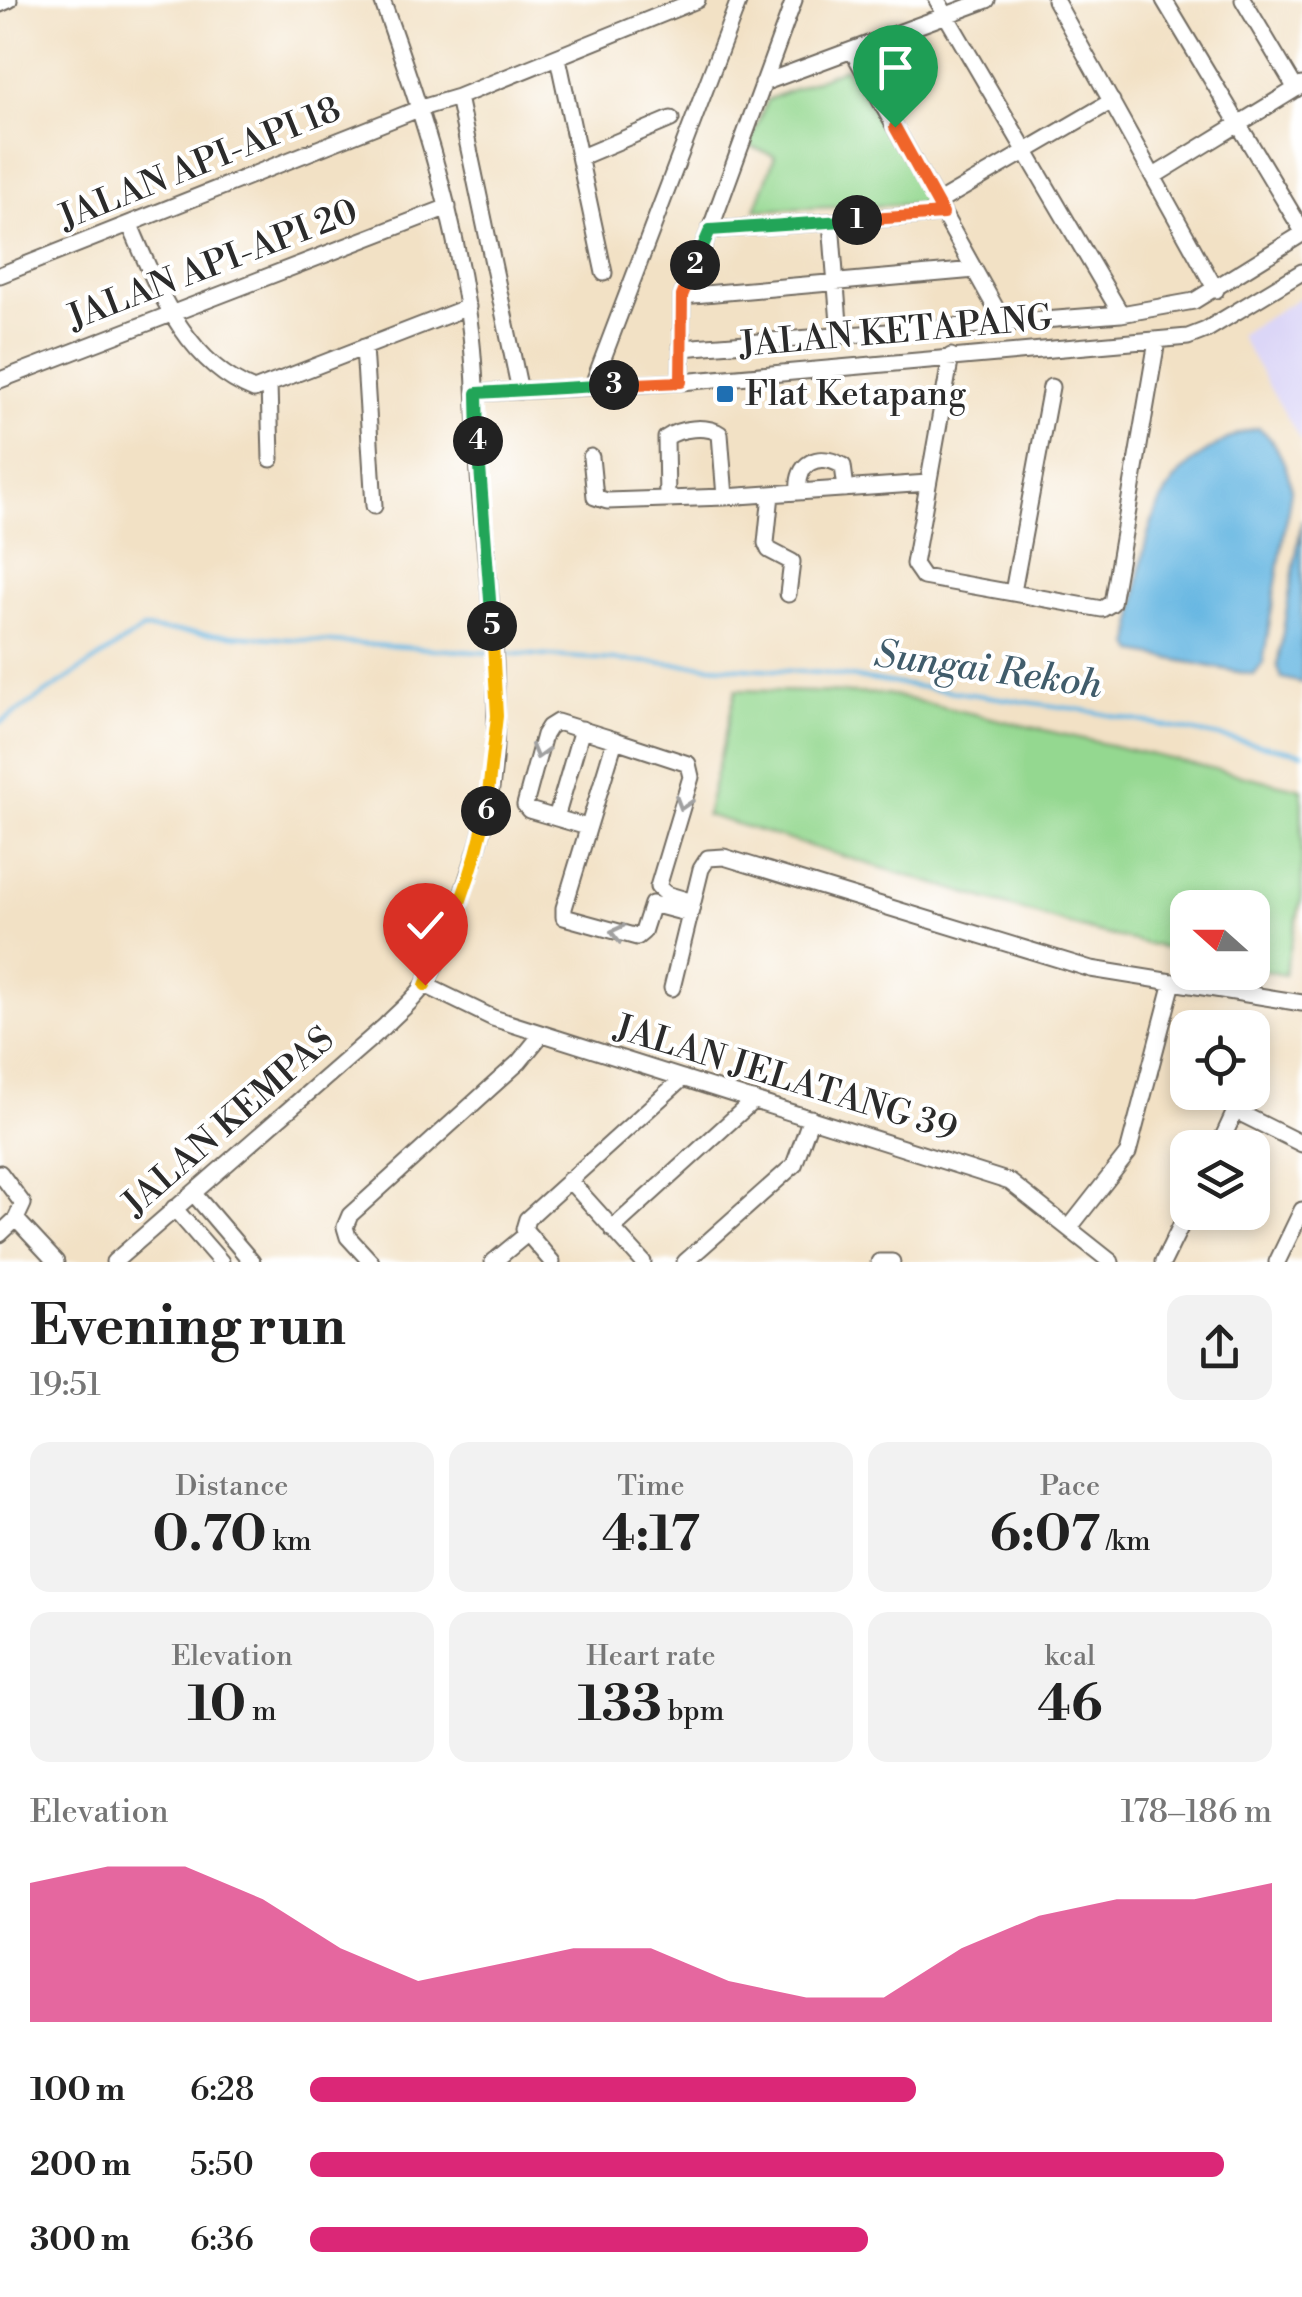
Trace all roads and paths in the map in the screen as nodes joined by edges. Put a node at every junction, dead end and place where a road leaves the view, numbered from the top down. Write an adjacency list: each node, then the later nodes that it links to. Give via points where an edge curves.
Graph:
1 (9, 0): 11 (street)
2 (382, 0): 19 (street, JALAN KEMPAS)
3 (698, 0): 14 (street, JALAN API-API 18)
4 (738, 0): 50 (street)
5 (794, 0): 15 (street)
6 (937, 0): 12 (street)
7 (987, 0): 12 (street)
8 (1055, 0): 18 (street)
9 (1164, 0): 21 (street)
10 (1244, 0): 16 (street)
11 (0, 4)
12 (945, 17): 13 (street); 22 (street)
13 (852, 50): 15 (street); 26 (street)
14 (558, 58): 17 (street, JALAN API-API 18); 23 (street)
15 (763, 84): 29 (street)
16 (1299, 87): 21 (street)
17 (458, 97): 19 (street, JALAN API-API 18); 52 (street)
18 (1112, 101): 22 (street); 24 (street)
19 (421, 108): 25 (street, JALAN KEMPAS); 28 (street, JALAN API-API 18)
20 (671, 119): 23 (street)
21 (1239, 124): 24 (street); 30 (street)
22 (1025, 152): 26 (street); 40 (street)
23 (581, 157): 33 (street)
24 (1154, 176): 36 (street)
25 (448, 207): 38 (street, JALAN KEMPAS); 39 (street, JALAN API-API 20)
26 (940, 209): 27 (street); 31 (street)
27 (830, 222): 29 (street); 35 (street)
28 (130, 225): 34 (street, JALAN API-API 18); 39 (street)
29 (710, 230): 37 (street)
30 (1302, 232): 36 (street)
31 (974, 270): 35 (street); 41 (street)
32 (1302, 272): 43 (street, JALAN KETAPANG, via 1206,330)
33 (604, 273)
34 (0, 274)
35 (836, 282): 37 (street); 42 (street)
36 (1216, 290): 40 (street, via 1194,301)
37 (682, 296): 45 (street)
38 (468, 306): 44 (street); 53 (street, JALAN KEMPAS)
39 (169, 314): 47 (street, JALAN API-API 20); 49 (street, via 236,383 254,390)
40 (1122, 314): 41 (street)
41 (1004, 323): 42 (street)
42 (840, 336): 45 (street)
43 (1157, 341): 46 (street, JALAN KETAPANG); 63 (street, via 1112,603 1102,609)
44 (364, 347): 49 (street); 62 (street)
45 (680, 348): 48 (street)
46 (952, 356): 48 (street, JALAN KETAPANG); 56 (street)
47 (0, 380)
48 (681, 382): 50 (street, JALAN KETAPANG)
49 (269, 384): 55 (street)
50 (592, 386): 52 (street, JALAN KETAPANG)
51 (1051, 387): 63 (street)
52 (520, 390): 53 (street, JALAN KETAPANG)
53 (477, 393): 71 (street, JALAN KEMPAS, via 497,716 492,784 481,840)
54 (592, 456): 61 (street, via 595,496)
55 (271, 459)
56 (928, 483): 57 (street); 63 (street, via 917,571)
57 (846, 489): 58 (street); 58 (street, via 843,466 820,462 802,467)
58 (799, 492): 59 (street)
59 (771, 494): 60 (street); 64 (street, via 766,543 792,562)
60 (725, 497): 61 (street); 61 (street, via 722,440 711,429 666,438)
61 (667, 499)
62 (374, 506)
63 (1013, 592)
64 (788, 594)
65 (582, 730): 66 (street); 67 (street); 67 (street, one-way to 67, via 558,722 544,735 526,805)
66 (615, 740): 68 (street); 69 (street, one-way to 69, via 688,764 691,777 658,887)
67 (556, 818): 68 (street)
68 (587, 827): 69 (street, one-way to 68, via 652,904 637,937 568,921 564,908)
69 (692, 908): 70 (street, via 701,869 708,858 724,857 1090,969); 72 (street)
70 (1170, 981)
71 (425, 985): 76 (street, JALAN JELATANG 39, via 469,1009); 85 (street, JALAN KEMPAS)
72 (672, 988)
73 (1172, 990): 89 (street, via 1128,1153)
74 (1223, 990): 75 (street)
75 (1302, 1003)
76 (542, 1034): 77 (street, JALAN JELATANG 39); 98 (street, via 350,1215 348,1237)
77 (682, 1078): 78 (street, JALAN JELATANG 39); 84 (street)
78 (754, 1100): 80 (street, JALAN JELATANG 39); 91 (street)
79 (1236, 1110): 81 (street); 82 (street)
80 (811, 1118): 89 (street, JALAN JELATANG 39, via 1010,1182); 102 (street, via 794,1165)
81 (1227, 1130)
82 (1302, 1144)
83 (0, 1173): 88 (street, via 23,1204)
84 (570, 1180): 90 (street); 91 (street)
85 (194, 1194): 86 (street, JALAN KEMPAS); 97 (street)
86 (174, 1208): 95 (street, JALAN KEMPAS); 96 (street)
87 (1302, 1210): 107 (street)
88 (16, 1218): 93 (street); 94 (street)
89 (1070, 1227): 105 (street, JALAN JELATANG 39)
90 (526, 1229): 99 (street); 100 (street)
91 (612, 1229): 101 (street)
92 (1179, 1230): 106 (street)
93 (0, 1234)
94 (56, 1262)
95 (114, 1262)
96 (221, 1262)
97 (252, 1262)
98 (371, 1262)
99 (493, 1262)
100 (552, 1262)
101 (643, 1262)
102 (685, 1262)
103 (879, 1262): 104 (street)
104 (892, 1262)
105 (1112, 1262)
106 (1163, 1262)
107 (1277, 1262)

